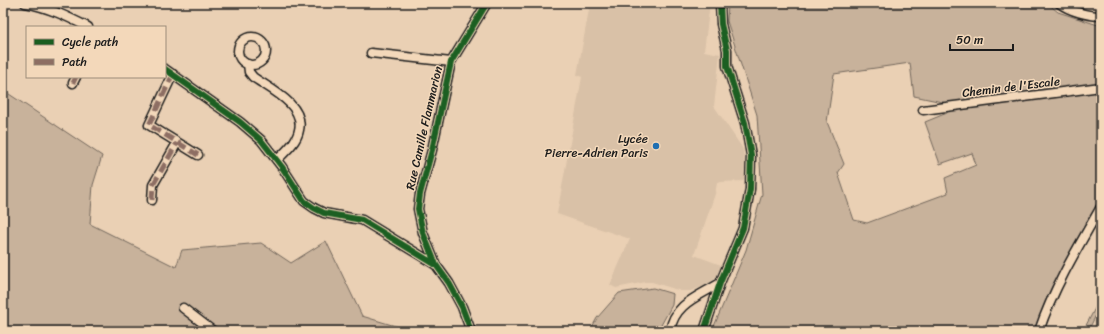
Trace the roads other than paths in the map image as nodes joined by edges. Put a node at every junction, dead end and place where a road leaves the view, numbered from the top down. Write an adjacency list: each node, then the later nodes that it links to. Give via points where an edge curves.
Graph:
1 (25, 3): 6 (street, via 60,13)
2 (487, 3): 8 (street, Rue Camille Flammarion)
3 (720, 3): 20 (street, via 727,66 751,155 750,189 743,228)
4 (1059, 3): 5 (street, via 1092,16)
5 (1101, 16)
6 (86, 26)
7 (371, 53): 8 (street)
8 (451, 62): 19 (street, Rue Camille Flammarion, via 418,209 423,233)
9 (248, 64): 16 (street, via 253,77 290,103 298,113 299,131 290,147)
10 (166, 70): 11 (street)
11 (172, 74): 14 (street, via 149,125); 16 (street, via 240,122 261,140)
12 (1101, 87): 13 (street, Chemin de l'Escale)
13 (924, 110)
14 (178, 143): 15 (street); 17 (street, via 153,185)
15 (198, 154)
16 (277, 160): 19 (street, via 304,201 314,208 362,220)
17 (152, 200)
18 (1101, 207): 26 (street, via 1075,251 1047,308)
19 (436, 265): 23 (street, via 462,307)
20 (720, 283): 24 (street, via 686,302 672,323); 25 (street)
21 (183, 308): 22 (street)
22 (213, 331)
23 (471, 331)
24 (670, 331)
25 (704, 331)
26 (1039, 331)

